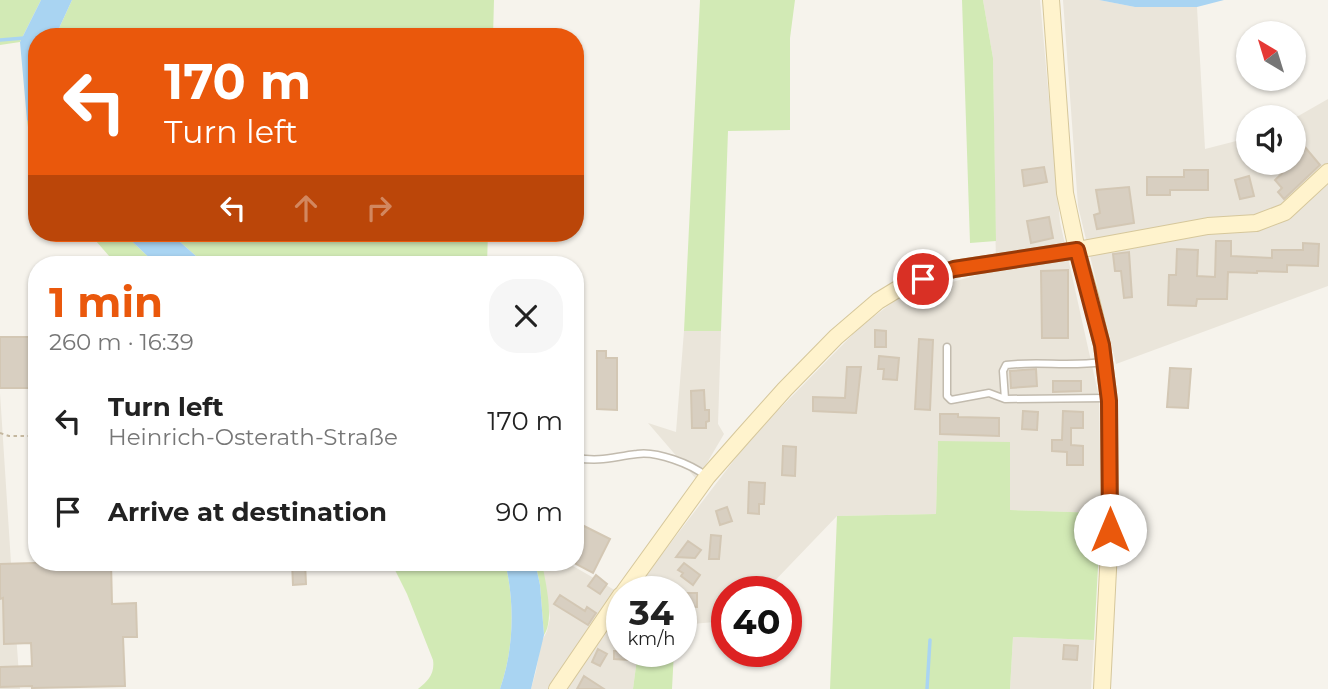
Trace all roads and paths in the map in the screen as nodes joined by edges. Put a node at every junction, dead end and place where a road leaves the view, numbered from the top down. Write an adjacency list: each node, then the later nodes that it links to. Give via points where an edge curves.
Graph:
1 (1051, 0): 3 (street, via 1065,193)
2 (1328, 172): 3 (street, via 1285,212 1256,223 1208,226)
3 (1077, 250): 5 (street); 11 (street, via 954,269 878,301 785,389)
4 (947, 347): 7 (lane, via 947,396 951,400 989,393)
5 (1104, 362): 6 (street); 7 (lane, via 1006,365)
6 (1109, 398): 7 (lane); 15 (street, via 1110,530)
7 (1005, 400)
8 (0, 433): 9 (path)
9 (28, 436)
10 (584, 459): 11 (lane, via 650,453)
11 (707, 477): 12 (street)
12 (635, 576)
13 (606, 618): 14 (street)
14 (557, 689)
15 (1102, 689)

